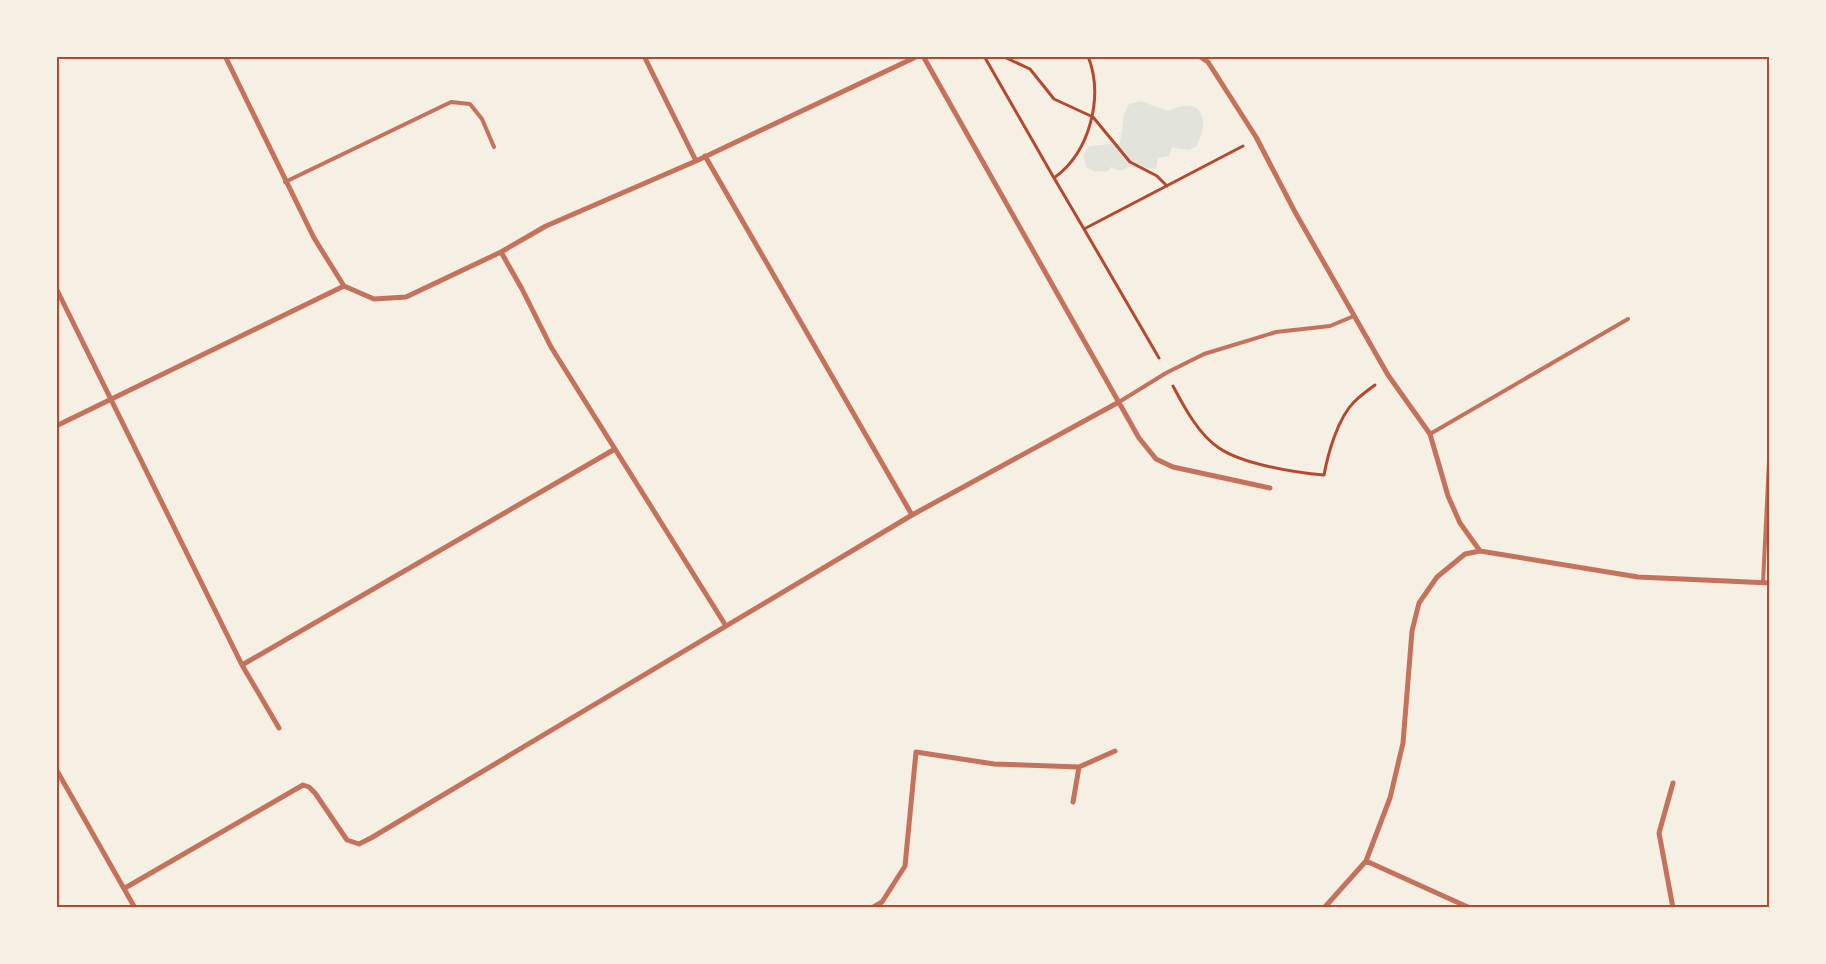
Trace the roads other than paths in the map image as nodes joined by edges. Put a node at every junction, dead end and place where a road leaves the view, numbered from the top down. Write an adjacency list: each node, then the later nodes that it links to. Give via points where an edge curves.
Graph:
1 (225, 56): 9 (street)
2 (644, 56): 8 (street)
3 (918, 56): 7 (street)
4 (923, 56): 16 (street)
5 (1199, 56): 13 (street, via 1208,62 1256,137)
6 (494, 147): 9 (lane, via 482,119 470,104 450,102)
7 (705, 156): 8 (street); 22 (street)
8 (696, 161): 10 (street, via 546,226)
9 (285, 182): 11 (street)
10 (501, 252): 11 (street, via 406,297 374,299); 20 (street, via 551,347)
11 (344, 286): 15 (street)
12 (56, 288): 15 (street)
13 (1354, 316): 16 (lane, via 1330,326 1276,332 1204,354); 18 (street, via 1388,375)
14 (1628, 319): 18 (lane)
15 (110, 400): 17 (street); 27 (street)
16 (1119, 402): 21 (street, via 1139,438 1156,459 1173,467); 22 (street)
17 (56, 426)
18 (1430, 434): 23 (street, via 1448,496 1460,524)
19 (1770, 441): 24 (lane)
20 (615, 449): 26 (street); 27 (street)
21 (1270, 488)
22 (912, 515): 26 (street)
23 (1480, 551): 24 (street, via 1638,576); 34 (street, via 1466,554 1437,577 1419,603 1412,631 1403,743 1390,798)
24 (1763, 583): 25 (street)
25 (1770, 583)
26 (726, 626): 35 (street, via 358,844 346,840 316,793 303,785)
27 (242, 665): 28 (street)
28 (279, 728)
29 (1115, 751): 30 (street)
30 (1079, 767): 33 (street); 37 (street, via 994,764 916,752 905,866 882,902)
31 (56, 769): 35 (street)
32 (1673, 783): 40 (street, via 1660,833)
33 (1073, 802)
34 (1366, 861): 38 (street); 39 (street)
35 (125, 888): 36 (street)
36 (135, 908)
37 (872, 908)
38 (1324, 908)
39 (1470, 908)
40 (1672, 908)

